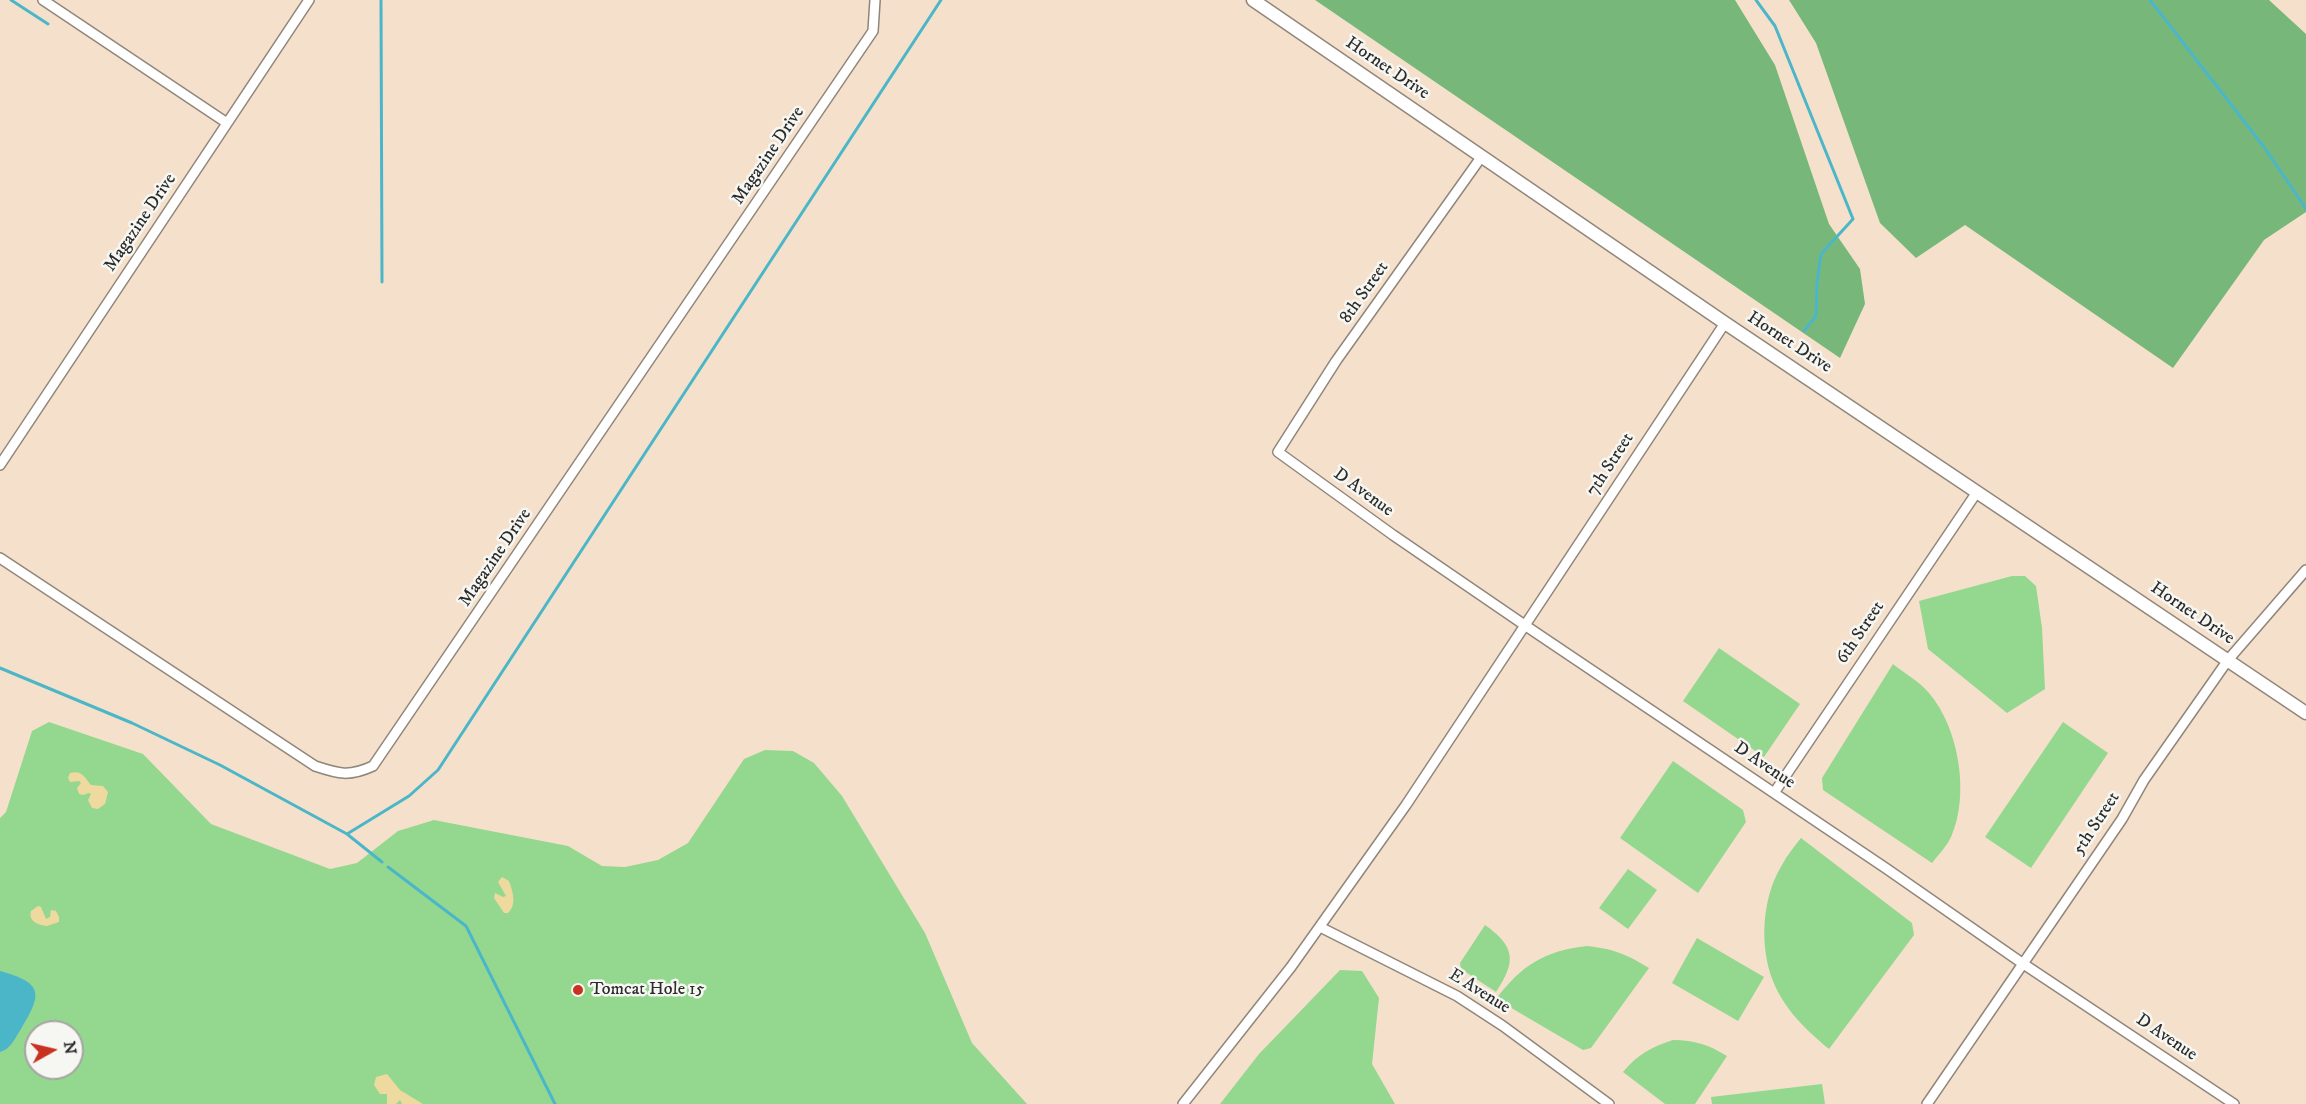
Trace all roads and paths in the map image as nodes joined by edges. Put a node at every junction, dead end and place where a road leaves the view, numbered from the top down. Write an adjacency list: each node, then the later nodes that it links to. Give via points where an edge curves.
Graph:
1 (43, 0): 5 (street)
2 (309, 0): 5 (street, Magazine Drive)
3 (875, 0): 11 (street, Magazine Drive, via 873,32 373,766 345,774 315,766)
4 (1253, 0): 6 (main road, Hornet Drive)
5 (227, 123): 9 (street, Magazine Drive)
6 (1482, 156): 7 (main road, Hornet Drive); 8 (street, 8th Street, via 1336,360)
7 (1725, 322): 10 (main road, Hornet Drive); 13 (street, 7th Street)
8 (1278, 452): 13 (street, D Avenue)
9 (0, 465)
10 (1977, 492): 14 (main road, Hornet Drive); 16 (street, 6th Street)
11 (0, 558)
12 (2306, 570): 14 (street, 5th Street)
13 (1526, 626): 16 (street, D Avenue); 17 (street, 7th Street)
14 (2228, 660): 15 (main road, Hornet Drive); 18 (street, 5th Street)
15 (2306, 713)
16 (1774, 793): 18 (street, D Avenue)
17 (1320, 927): 19 (street, 7th Street); 20 (street, E Avenue, via 1457,996)
18 (2022, 963): 21 (street, 5th Street); 22 (street, D Avenue)
19 (1183, 1104)
20 (1609, 1104)
21 (1927, 1104)
22 (2234, 1104)

